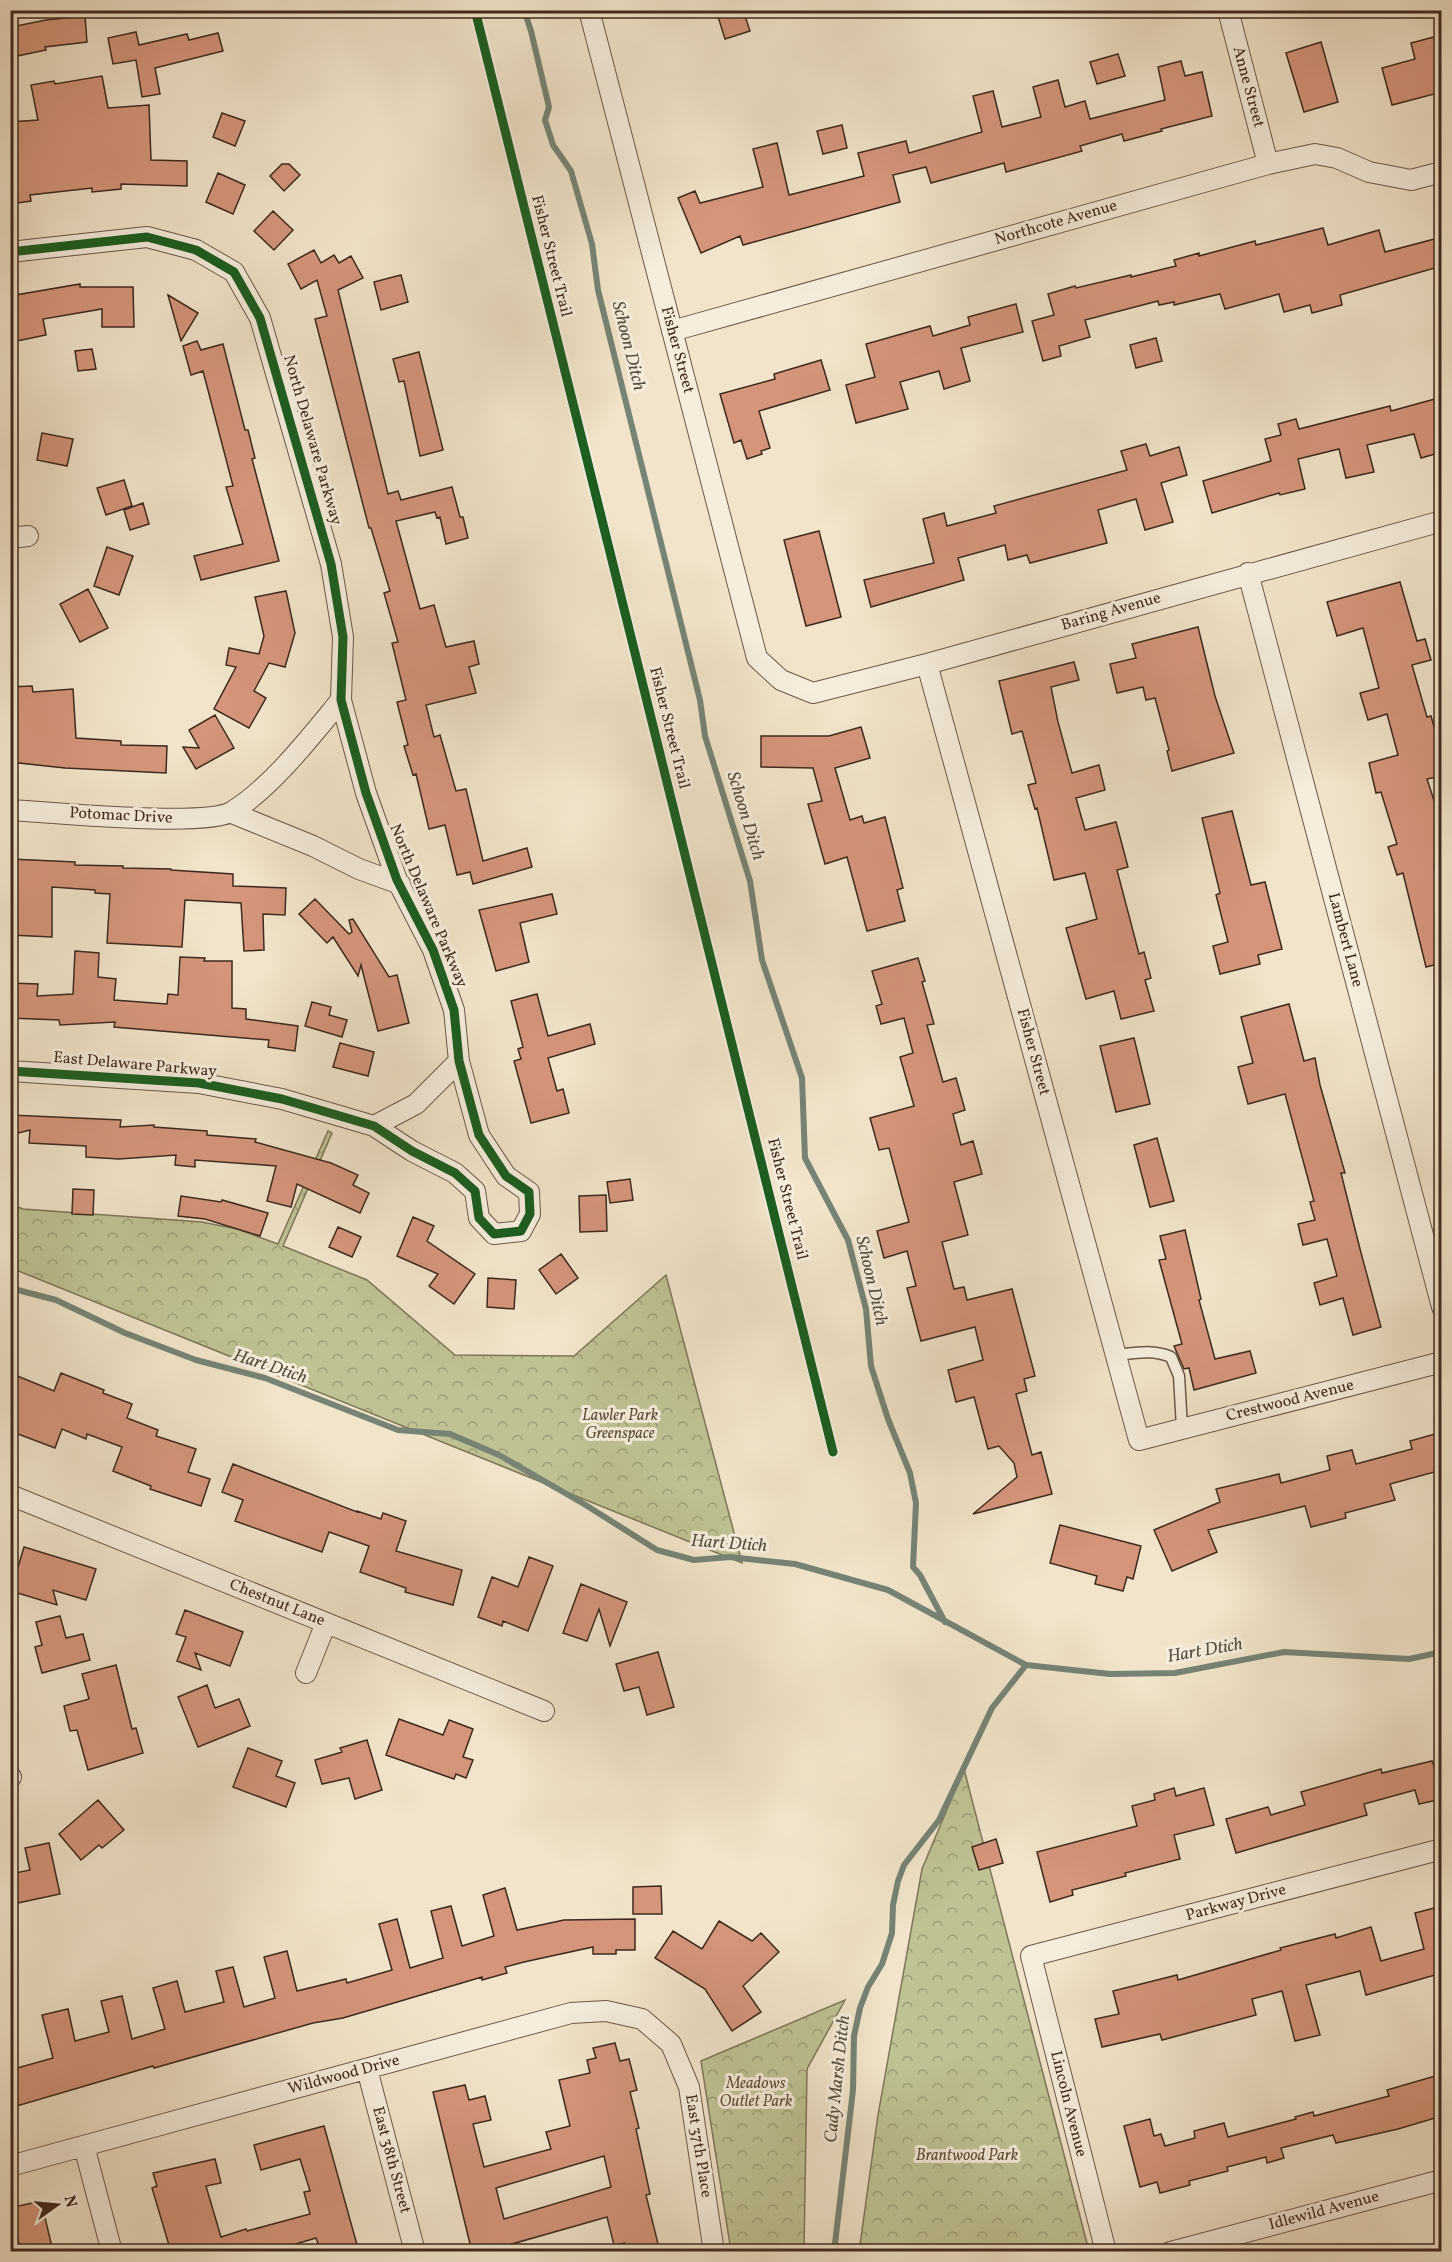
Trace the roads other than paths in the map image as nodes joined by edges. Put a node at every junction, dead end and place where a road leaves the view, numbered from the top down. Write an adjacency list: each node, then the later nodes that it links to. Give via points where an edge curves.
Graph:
1 (590, 10): 6 (street, Fisher Street)
2 (1227, 10): 3 (street, Anne Street)
3 (1268, 164): 4 (street, Northcote Avenue, via 1314,154 1337,158 1369,172 1411,180); 6 (street, Northcote Avenue)
4 (1442, 172)
5 (10, 252): 11 (street, North Delaware Parkway, via 147,237 196,250 234,272 260,318 331,564 344,638)
6 (672, 331): 10 (street, Fisher Street, via 757,658)
7 (1442, 521): 8 (street, Baring Avenue)
8 (1248, 573): 9 (street, Baring Avenue); 19 (street, Lambert Lane)
9 (927, 663): 10 (street, Baring Avenue, via 813,693); 20 (street, Fisher Street)
10 (781, 680)
11 (341, 700): 13 (street, via 306,743); 14 (street, North Delaware Parkway, via 366,793)
12 (10, 810): 13 (street, Potomac Drive, via 192,820)
13 (232, 813): 14 (street)
14 (400, 884): 15 (street, North Delaware Parkway, via 433,950 454,1010)
15 (459, 1061): 17 (street, via 416,1104); 18 (street, North Delaware Parkway, via 479,1136 506,1176)
16 (10, 1071): 17 (street, East Delaware Parkway, via 199,1083 282,1099)
17 (374, 1126): 18 (street, East Delaware Parkway, via 455,1173 475,1191 480,1218 494,1233 521,1232 530,1214)
18 (529, 1192)
19 (1442, 1307)
20 (1116, 1355): 22 (lane, via 1149,1351 1171,1357 1179,1376); 23 (street, Fisher Street)
21 (1442, 1362): 22 (street, Crestwood Avenue)
22 (1182, 1428): 23 (street, Crestwood Avenue)
23 (1138, 1440)
24 (10, 1495): 25 (street, Chestnut Lane)
25 (326, 1623): 26 (street); 27 (street, Chestnut Lane)
26 (306, 1673)
27 (544, 1711)
28 (1442, 1849): 29 (street, Parkway Drive)
29 (1031, 1956): 38 (street, Lincoln Avenue)
30 (671, 2044): 31 (street, Wildwood Drive, via 642,2019 606,2011 571,2013); 37 (street, East 37th Place, via 689,2087)
31 (367, 2069): 32 (street, Wildwood Drive); 36 (street, East 38th Street)
32 (84, 2146): 33 (street, Wildwood Drive); 35 (street)
33 (10, 2166)
34 (1442, 2180): 39 (street, Idlewild Avenue)
35 (112, 2252)
36 (415, 2252)
37 (714, 2252)
38 (1106, 2252)
39 (1171, 2252)

